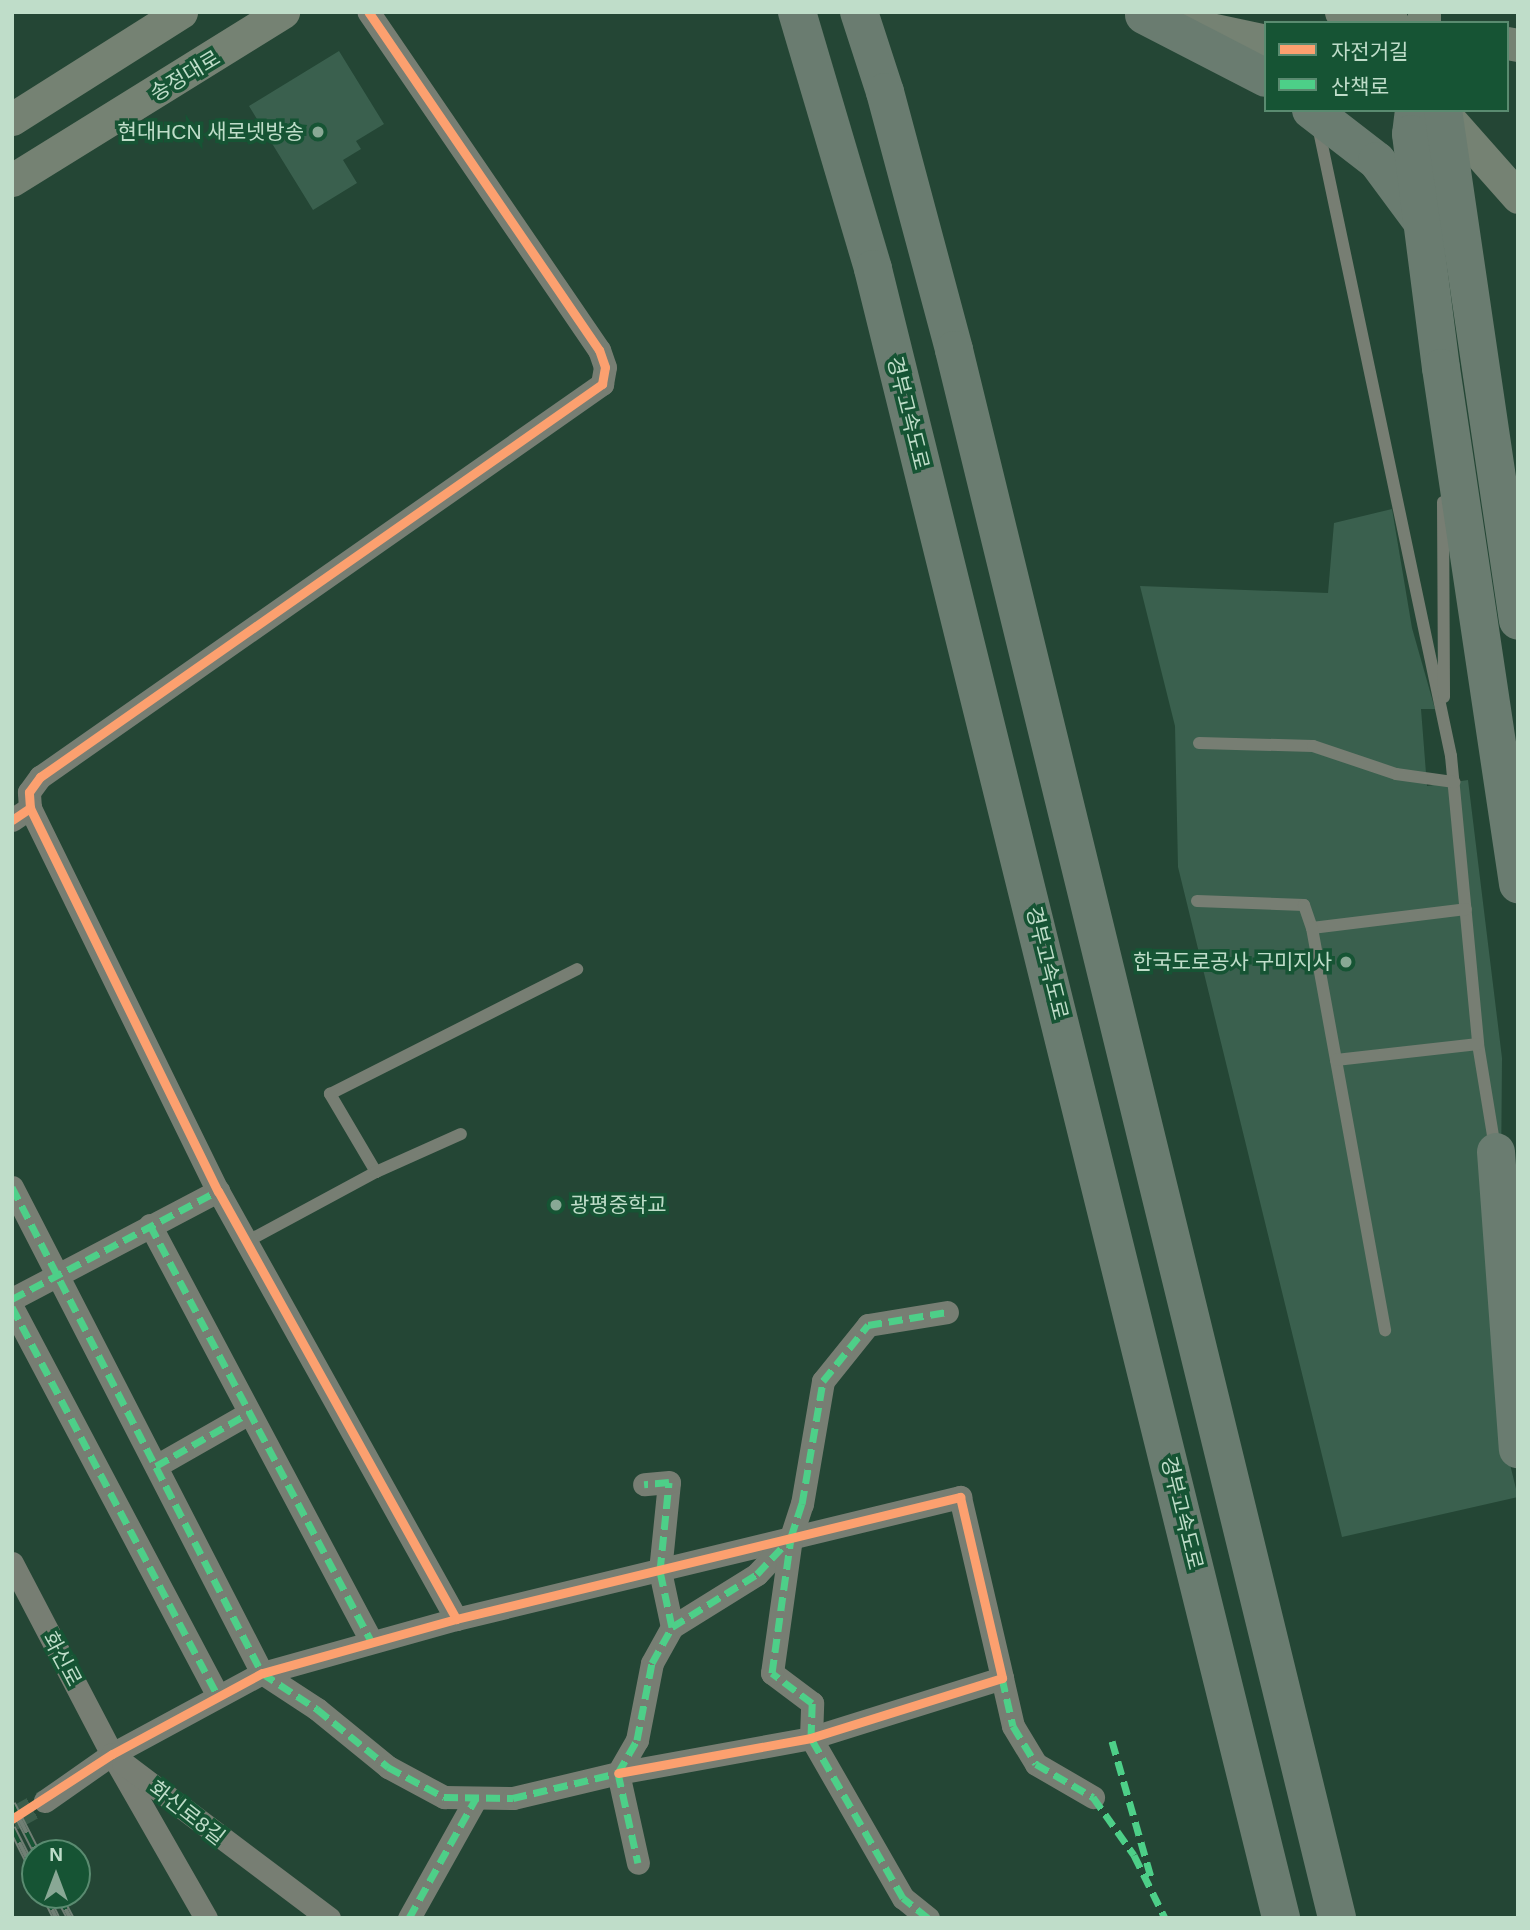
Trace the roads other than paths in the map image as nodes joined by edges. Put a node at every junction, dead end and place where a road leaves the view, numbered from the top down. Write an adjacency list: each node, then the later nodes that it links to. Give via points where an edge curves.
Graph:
1 (179, 12): 16 (street)
2 (368, 12): 26 (street, via 599,350 605,367 602,384 40,777)
3 (797, 12): 70 (highway, 경부고속도로, via 873,269)
4 (859, 12): 71 (highway, via 954,350)
5 (1341, 12): 8 (street)
6 (1141, 14): 9 (street); 10 (highway)
7 (281, 17): 17 (street, 송정대로)
8 (1384, 21)
9 (1264, 41)
10 (1264, 77)
11 (1313, 112): 20 (highway, via 1377,161); 23 (lane)
12 (1441, 112): 20 (highway, via 1411,134)
13 (1442, 112): 22 (highway)
14 (1443, 112): 18 (street)
15 (1443, 112): 19 (street)
16 (12, 118)
17 (12, 180)
18 (1518, 191)
19 (1518, 197)
20 (1423, 225): 21 (highway)
21 (1441, 368): 23 (lane); 27 (highway)
22 (1518, 621)
23 (1444, 722): 25 (lane)
24 (1199, 744): 25 (lane, via 1313,746 1395,774)
25 (1454, 782): 29 (lane)
26 (21, 814): 38 (street)
27 (1518, 884)
28 (1197, 901): 30 (lane, via 1304,905)
29 (1466, 909): 30 (lane); 32 (lane)
30 (1312, 928): 33 (lane)
31 (577, 970): 36 (lane, via 331,1094)
32 (1478, 1044): 33 (lane); 35 (lane)
33 (1336, 1060): 45 (lane)
34 (461, 1133): 36 (lane)
35 (1496, 1152): 47 (highway)
36 (376, 1172): 40 (lane)
37 (12, 1187): 41 (street)
38 (219, 1191): 39 (street); 40 (street)
39 (150, 1225): 41 (street); 46 (street)
40 (246, 1242): 53 (street)
41 (57, 1275): 42 (street); 48 (street)
42 (12, 1299)
43 (12, 1307): 58 (street)
44 (947, 1312): 50 (street, via 868,1325 823,1381 802,1504)
45 (1385, 1330)
46 (249, 1413): 48 (street); 55 (street)
47 (1516, 1432)
48 (156, 1466): 56 (street)
49 (643, 1484): 52 (street, via 669,1482)
50 (792, 1536): 52 (street); 54 (street, via 757,1574); 57 (street, via 960,1497); 59 (street, via 772,1673 812,1703)
51 (12, 1563): 60 (street, 화신로)
52 (660, 1571): 53 (street); 54 (street)
53 (456, 1619): 55 (street)
54 (672, 1627): 61 (street, via 652,1663 637,1740)
55 (372, 1640): 56 (street)
56 (262, 1673): 58 (street); 63 (street, via 317,1709 388,1768 444,1797)
57 (1002, 1678): 59 (street); 62 (street, via 1013,1726 1036,1764)
58 (217, 1694): 60 (street)
59 (811, 1738): 61 (street); 69 (street, via 903,1898)
60 (112, 1754): 64 (street); 66 (street, 화신로); 67 (street, 화신로8길)
61 (618, 1773): 63 (street, via 544,1793); 65 (street)
62 (1093, 1797)
63 (476, 1798): 68 (street)
64 (45, 1801)
65 (638, 1863)
66 (206, 1918)
67 (328, 1918)
68 (409, 1918)
69 (928, 1918)
70 (1281, 1918)
71 (1337, 1918)

